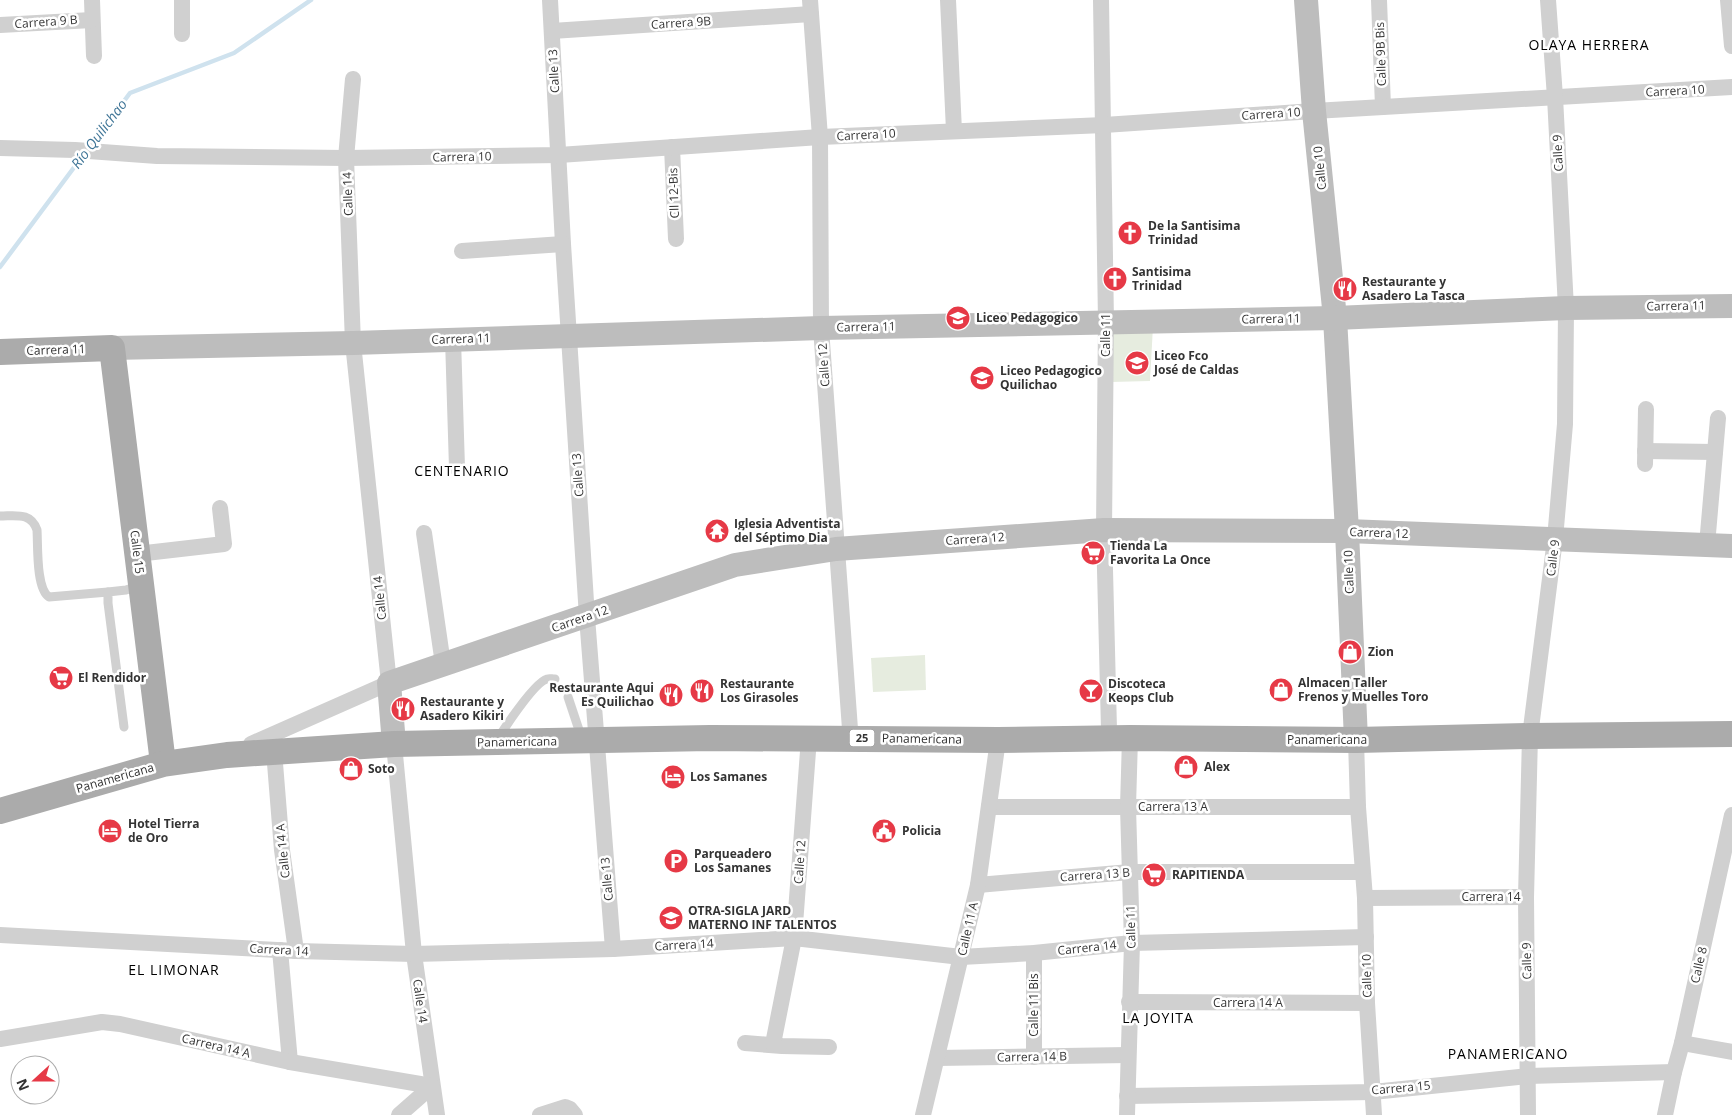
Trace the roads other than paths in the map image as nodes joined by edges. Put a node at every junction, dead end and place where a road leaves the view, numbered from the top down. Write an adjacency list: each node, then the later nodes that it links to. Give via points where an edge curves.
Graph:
1 (92, 0): 11 (street)
2 (182, 0): 14 (street)
3 (550, 0): 13 (street, Calle 13)
4 (948, 0): 23 (street)
5 (1101, 0): 22 (street, Calle 11)
6 (1306, 0): 21 (street, Calle 10)
7 (1379, 0): 20 (street, Calle 9B Bis)
8 (1548, 0): 19 (street, Calle 9)
9 (1728, 0): 15 (street)
10 (810, 7): 13 (street, Carrera 9B); 24 (street, Calle 12)
11 (92, 20): 12 (street, Carrera 9 B); 16 (street)
12 (0, 25)
13 (552, 31): 27 (street, Calle 13)
14 (182, 34)
15 (1732, 46)
16 (94, 56)
17 (353, 79): 28 (street, Calle 14)
18 (1732, 87): 19 (street, Carrera 10)
19 (1555, 97): 20 (street, Carrera 10); 33 (street, Calle 9)
20 (1383, 107): 21 (street, Carrera 10)
21 (1314, 111): 22 (street, Carrera 10); 34 (street, Calle 10)
22 (1104, 125): 23 (street, Carrera 10); 35 (street, Calle 11)
23 (954, 131): 24 (street, Carrera 10)
24 (820, 137): 25 (street, Carrera 10); 36 (street, Calle 12)
25 (672, 147): 27 (street, Carrera 10); 29 (street, Cll 12-Bis)
26 (0, 148): 28 (street, Carrera 10, via 157,156)
27 (559, 156): 28 (street, Carrera 10); 30 (street, Calle 13)
28 (346, 158): 39 (street, Calle 14)
29 (676, 238)
30 (563, 244): 31 (street); 37 (street, Calle 13)
31 (462, 251)
32 (1732, 306): 33 (street, Carrera 11)
33 (1566, 308): 34 (street, Carrera 11); 51 (street, Calle 9, via 1565,424)
34 (1335, 318): 35 (street, Carrera 11); 49 (street, Calle 10)
35 (1106, 322): 36 (street, Carrera 11); 48 (street, Calle 11)
36 (821, 328): 37 (street, Carrera 11); 54 (street, Calle 12)
37 (570, 336): 38 (street, Carrera 11); 58 (street, Calle 13)
38 (453, 340): 39 (street, Carrera 11); 45 (street)
39 (354, 343): 40 (street, Carrera 11); 61 (street, Calle 14)
40 (112, 348): 41 (main road, Carrera 11); 55 (main road, Calle 15)
41 (7, 352)
42 (1646, 409): 44 (street, via 1645,457)
43 (1718, 418): 44 (street)
44 (1715, 452): 52 (street)
45 (457, 468)
46 (220, 508): 55 (street, via 224,544)
47 (0, 516): 57 (lane, via 26,516 35,523 40,584 49,597)
48 (1104, 530): 49 (street, Carrera 12); 54 (street, Carrera 12); 68 (street, Calle 11)
49 (1347, 531): 51 (street, Carrera 12); 71 (street, Calle 10)
50 (424, 534): 59 (street)
51 (1555, 539): 52 (street, Carrera 12); 66 (street, Calle 9)
52 (1708, 545): 53 (street, Carrera 12)
53 (1732, 546)
54 (836, 549): 58 (street, Carrera 12, via 735,565); 65 (street, Calle 12)
55 (137, 554): 56 (main road, Calle 15)
56 (141, 585): 57 (lane); 76 (main road, Calle 15)
57 (108, 592): 64 (lane)
58 (587, 617): 59 (street, Carrera 12); 70 (street, Calle 13)
59 (443, 664): 61 (street, Carrera 12)
60 (554, 679): 67 (lane, via 541,681)
61 (389, 683): 73 (street, Calle 14); 75 (street, Carrera 12)
62 (568, 697): 70 (lane)
63 (1732, 725): 66 (main road, Panamericana / 25)
64 (124, 727)
65 (850, 730): 68 (main road, Panamericana / 25); 70 (main road, Panamericana / 25, via 710,729)
66 (1531, 731): 69 (main road, Panamericana / 25); 71 (main road, Panamericana / 25); 87 (street, Calle 9)
67 (500, 734): 70 (main road, Panamericana / 25); 73 (main road, Panamericana / 25)
68 (1120, 734): 71 (main road, Panamericana / 25); 74 (main road, Panamericana / 25); 79 (street, Calle 11)
69 (1732, 734)
70 (590, 735): 72 (main road, Panamericana / 25); 73 (main road, Panamericana / 25); 93 (street, Calle 13)
71 (1356, 736): 80 (street, Calle 10)
72 (809, 738): 74 (main road, Panamericana / 25); 91 (street, Calle 12)
73 (394, 740): 75 (main road, Panamericana / 25); 96 (street, Calle 14)
74 (998, 740): 78 (street, Calle 11 A)
75 (263, 747): 76 (main road, Panamericana / 25); 81 (main road, Panamericana / 25, via 163,764); 94 (street, Calle 14 A, via 282,850)
76 (162, 755): 77 (main road, Panamericana / 25)
77 (0, 801)
78 (989, 807): 79 (street, Carrera 13 A); 86 (street, Calle 11 A)
79 (1128, 807): 80 (street, Carrera 13 A); 84 (street, Calle 11)
80 (1358, 807): 85 (street, Calle 10)
81 (0, 811)
82 (1732, 816): 83 (street, Calle 8)
83 (1729, 848): 102 (street, Calle 8)
84 (1130, 872): 85 (street, Carrera 13 B); 86 (street, Carrera 13 B); 92 (street, Calle 11)
85 (1362, 872): 88 (street, Calle 10)
86 (978, 885): 97 (street, Calle 11 A)
87 (1526, 897): 88 (street, Carrera 14); 111 (street, Calle 9)
88 (1365, 898): 90 (street, Calle 10)
89 (0, 935): 94 (street, Carrera 14)
90 (1366, 937): 92 (street, Carrera 14); 99 (street, Calle 10)
91 (794, 938): 93 (street, Carrera 14); 97 (street, Carrera 14); 103 (street, Calle 12)
92 (1132, 943): 95 (street, Carrera 14); 98 (street, Calle 11)
93 (613, 949): 96 (street, Carrera 14)
94 (288, 951): 96 (street, Carrera 14); 109 (street, Calle 14 A)
95 (1034, 953): 97 (street, Carrera 14); 107 (street, Calle 11 Bis)
96 (414, 954): 112 (street, Calle 14)
97 (961, 957): 108 (street, Calle 11 A)
98 (1129, 1002): 99 (street, Carrera 14 A); 106 (street, Calle 11)
99 (1367, 1003): 113 (street, Calle 10)
100 (0, 1038): 109 (street, Carrera 14 A, via 102,1022)
101 (745, 1043): 103 (street)
102 (1682, 1043): 105 (street); 110 (street, Calle 8)
103 (773, 1044): 104 (street)
104 (829, 1047)
105 (1732, 1052)
106 (1128, 1055): 107 (street, Carrera 14 B); 114 (street, Calle 11)
107 (1034, 1057): 108 (street, Carrera 14 B)
108 (937, 1058): 119 (street, Calle 11 A)
109 (290, 1062): 112 (street, Carrera 14 A)
110 (1674, 1072): 111 (street, Carrera 15); 123 (street, Calle 8)
111 (1528, 1076): 113 (street, Carrera 15); 122 (street, Calle 9)
112 (432, 1086): 116 (street); 117 (street, Calle 14)
113 (1373, 1092): 114 (street, Carrera 15); 121 (street, Calle 10)
114 (1127, 1096): 120 (street, Calle 11)
115 (573, 1112): 118 (street, via 560,1107)
116 (399, 1115)
117 (437, 1115)
118 (540, 1115)
119 (923, 1115)
120 (1127, 1115)
121 (1374, 1115)
122 (1528, 1115)
123 (1665, 1115)

